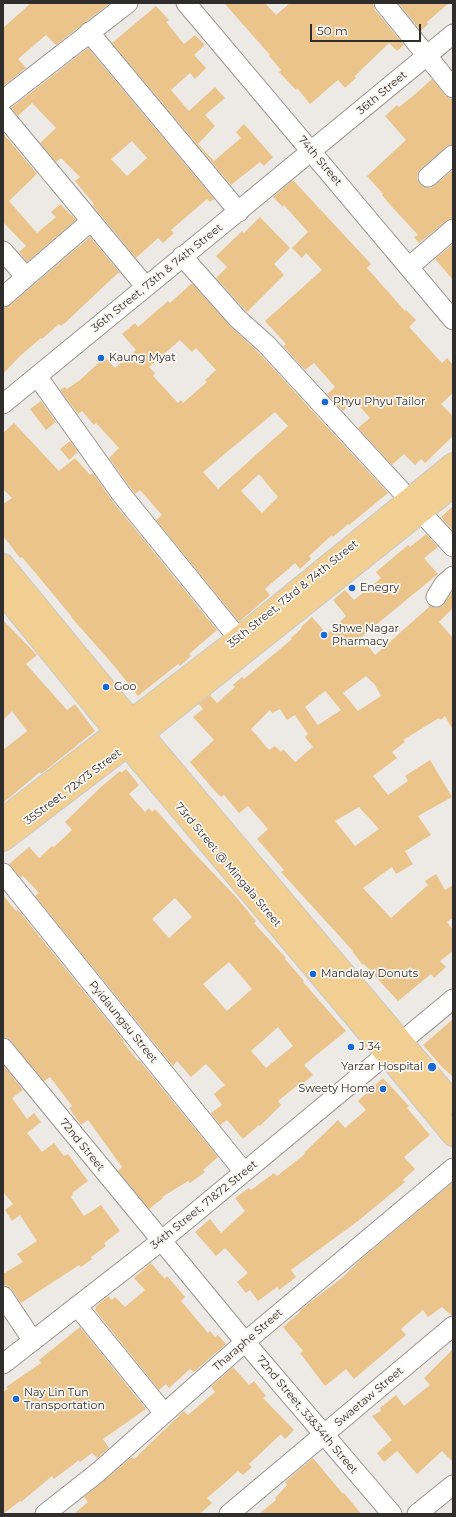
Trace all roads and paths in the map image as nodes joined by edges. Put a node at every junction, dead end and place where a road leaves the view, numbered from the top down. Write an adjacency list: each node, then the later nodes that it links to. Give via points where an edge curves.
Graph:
1 (128, 3): 4 (street)
2 (186, 3): 10 (street, 74th Street)
3 (384, 3): 6 (street)
4 (89, 32): 8 (street); 13 (street)
5 (453, 34): 6 (street, 36th Street)
6 (427, 55): 7 (street); 10 (street, 36th Street)
7 (453, 88)
8 (3, 100)
9 (3, 115): 14 (street)
10 (311, 151): 13 (street, 36th Street, 73th & 74th Street); 18 (street, 74th Street)
11 (453, 156): 12 (street)
12 (428, 177)
13 (239, 212): 17 (street, 36th Street, 73th & 74th Street)
14 (92, 221): 19 (street); 20 (street)
15 (453, 229): 18 (street)
16 (3, 251): 19 (street)
17 (182, 256): 20 (street, 36th Street, 73th & 74th Street); 27 (street)
18 (409, 267): 22 (street, 74th Street)
19 (26, 277): 21 (street)
20 (146, 287): 23 (street, 36th Street, 73th & 74th Street)
21 (3, 297)
22 (453, 320)
23 (37, 376): 24 (street, 36th Street, 73th & 74th Street); 33 (street, via 122,495)
24 (3, 404)
25 (453, 464): 27 (main road, 35th Street, 73rd & 74th Street)
26 (453, 486): 27 (main road, 35th Street, 73rd & 74th Street)
27 (415, 506): 28 (street); 33 (main road, 35th Street, 73rd & 74th Street)
28 (453, 547)
29 (3, 565): 34 (main road, 73rd Street @ Mingala Street)
30 (453, 576): 32 (street)
31 (3, 593): 34 (main road, 73rd Street @ Mingala Street)
32 (436, 597)
33 (243, 644): 34 (main road, 35th Street, 73rd & 74th Street)
34 (130, 733): 35 (main road, 35Street, 72x73 Street); 36 (main road, 35Street, 72x73 Street); 40 (main road, 73rd Street @ Mingala Street)
35 (3, 819)
36 (3, 840)
37 (3, 873): 44 (street, Pyidaungsu Street)
38 (453, 999): 40 (street, 34th Street, 71&72 Street)
39 (3, 1048): 45 (street, 72nd Street)
40 (394, 1048): 41 (main road, 73rd Street @ Mingala Street); 42 (main road, 73rd Street @ Mingala Street); 44 (street, 34th Street, 71&72 Street)
41 (453, 1102)
42 (453, 1135)
43 (453, 1168): 50 (street, Tharaphe Street)
44 (244, 1172): 45 (street, 34th Street, 71&72 Street)
45 (161, 1241): 47 (street, 34th Street, 71&72 Street); 50 (street, 72nd Street, 33&34th Street)
46 (3, 1296): 49 (street)
47 (78, 1306): 49 (street, 34th Street, 71&72 Street); 52 (street)
48 (453, 1326): 53 (street, Swaetaw Street)
49 (32, 1341): 51 (street, 34th Street, 71&72 Street)
50 (245, 1342): 52 (street, Tharaphe Street); 53 (street, 72nd Street, 33&34th Street)
51 (3, 1364)
52 (164, 1413): 55 (street, Tharaphe Street)
53 (324, 1435): 56 (street, Swaetaw Street); 57 (street, 72nd Street, 33&34th Street)
54 (453, 1485): 58 (street)
55 (45, 1514)
56 (229, 1514)
57 (392, 1514)
58 (417, 1514)

